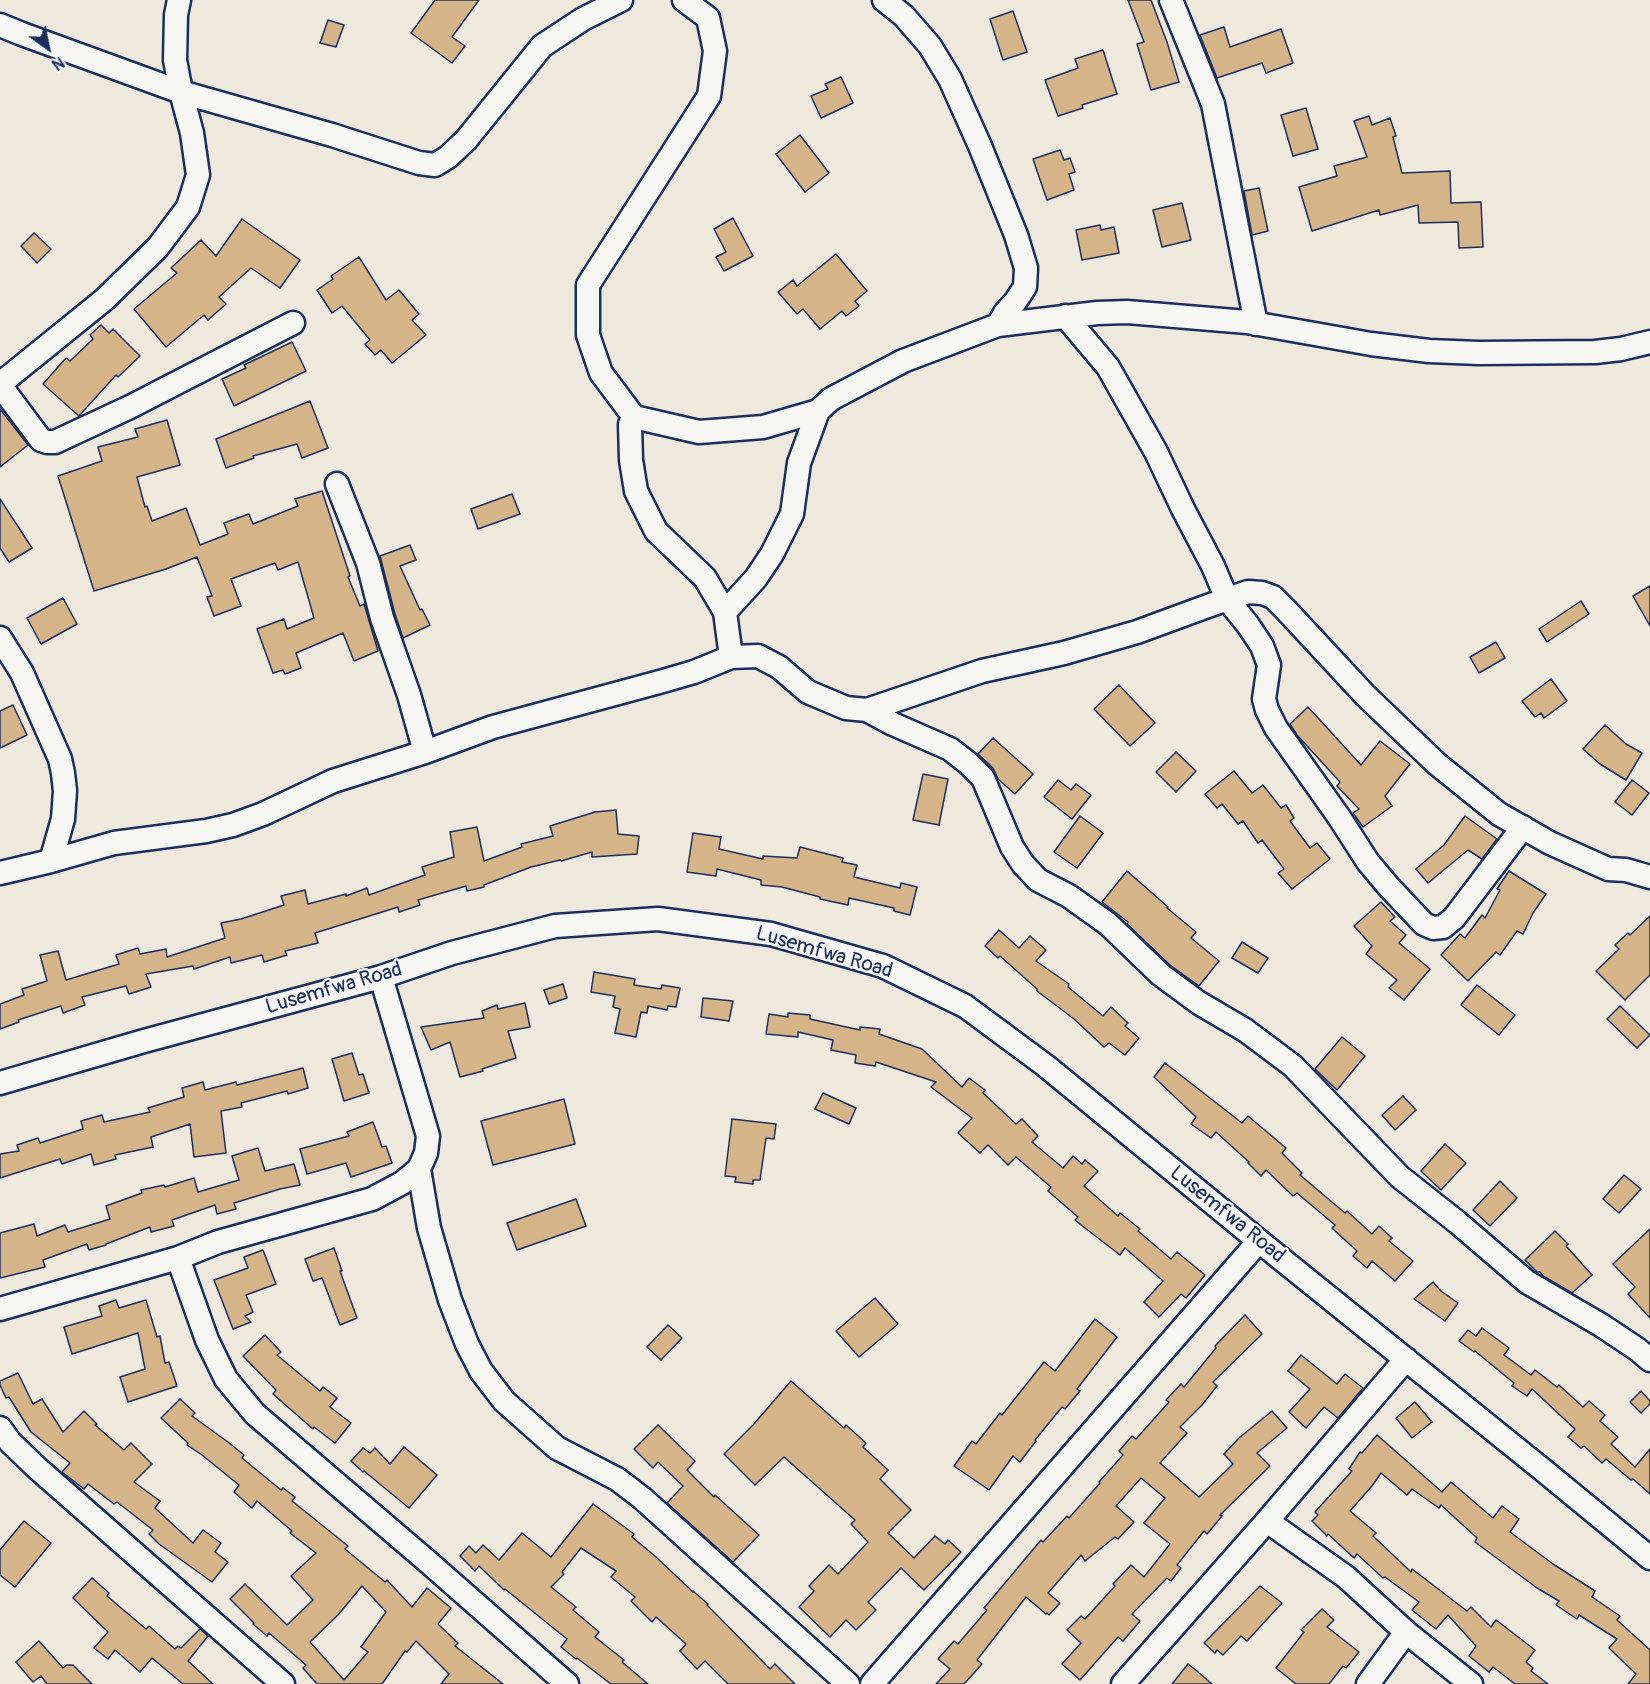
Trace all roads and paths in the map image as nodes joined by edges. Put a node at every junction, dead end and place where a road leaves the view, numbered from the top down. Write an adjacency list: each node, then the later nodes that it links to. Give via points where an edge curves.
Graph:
1 (179, 0): 7 (street, via 175,60)
2 (621, 0): 7 (street, via 582,19 542,46 466,140 435,165)
3 (684, 0): 15 (street, via 708,18 715,51 709,96 588,285 588,336 594,354 601,373)
4 (884, 0): 11 (street, via 930,46 950,79 1016,235 1026,268 1025,287)
5 (1171, 0): 10 (street, via 1213,104)
6 (0, 25): 7 (street)
7 (181, 92): 13 (street, via 198,175 189,207 158,247 105,299)
8 (1065, 316): 10 (street, via 1126,312); 11 (street); 17 (street, via 1108,367 1156,453)
9 (293, 323): 13 (street, via 55,442 41,440)
10 (1256, 324): 12 (street, via 1428,351 1595,352)
11 (998, 325): 14 (street, via 903,361 831,399)
12 (1650, 342)
13 (0, 385)
14 (818, 411): 15 (street, via 764,427 699,432); 18 (street, via 799,463 792,514 756,579)
15 (634, 417): 18 (street, via 630,424 636,491 656,531 705,578)
16 (337, 484): 22 (street, via 368,563 381,618)
17 (1227, 599): 21 (street, via 1137,632 1064,653 982,670); 23 (street, via 1248,592 1273,597 1365,695 1437,764 1499,814); 23 (street, via 1262,646 1269,665 1264,699 1276,728 1368,862 1424,924 1443,927 1454,918)
18 (725, 612): 20 (street)
19 (0, 638): 24 (street, via 22,673 60,759 65,791 63,819)
20 (731, 657): 21 (street, via 758,656 779,667 808,692 846,708); 22 (street, via 694,672 493,727)
21 (867, 710): 34 (street, via 950,749 968,763 983,778 1012,847 1038,880 1108,924 1161,975 1293,1066 1400,1177 1527,1282 1601,1325)
22 (425, 752): 24 (street, via 333,781 233,825 114,843)
23 (1523, 827): 26 (street, via 1608,869)
24 (51, 861): 25 (street)
25 (0, 873)
26 (1650, 877)
27 (381, 977): 28 (street, Lusemfwa Road); 29 (street, via 428,1136); 30 (street, Lusemfwa Road, via 452,953 555,926 658,919 771,934 883,966 965,1006 1046,1066)
28 (0, 1083)
29 (419, 1169): 31 (street, via 402,1184 372,1199 218,1242); 41 (street, via 429,1228 450,1300 481,1371 504,1401 557,1448 617,1479 642,1498)
30 (1259, 1241): 33 (street, Lusemfwa Road); 42 (street)
31 (178, 1258): 32 (street); 40 (street, via 207,1340 226,1379 255,1414)
32 (0, 1309)
33 (1406, 1359): 36 (street); 37 (street, Lusemfwa Road)
34 (1650, 1360)
35 (0, 1428): 39 (street, via 37,1468)
36 (1267, 1521): 38 (street, via 1346,1577); 43 (street)
37 (1650, 1558)
38 (1406, 1632): 44 (street); 45 (street)
39 (283, 1684)
40 (567, 1684)
41 (848, 1684)
42 (872, 1684)
43 (1123, 1684)
44 (1368, 1684)
45 (1471, 1684)

